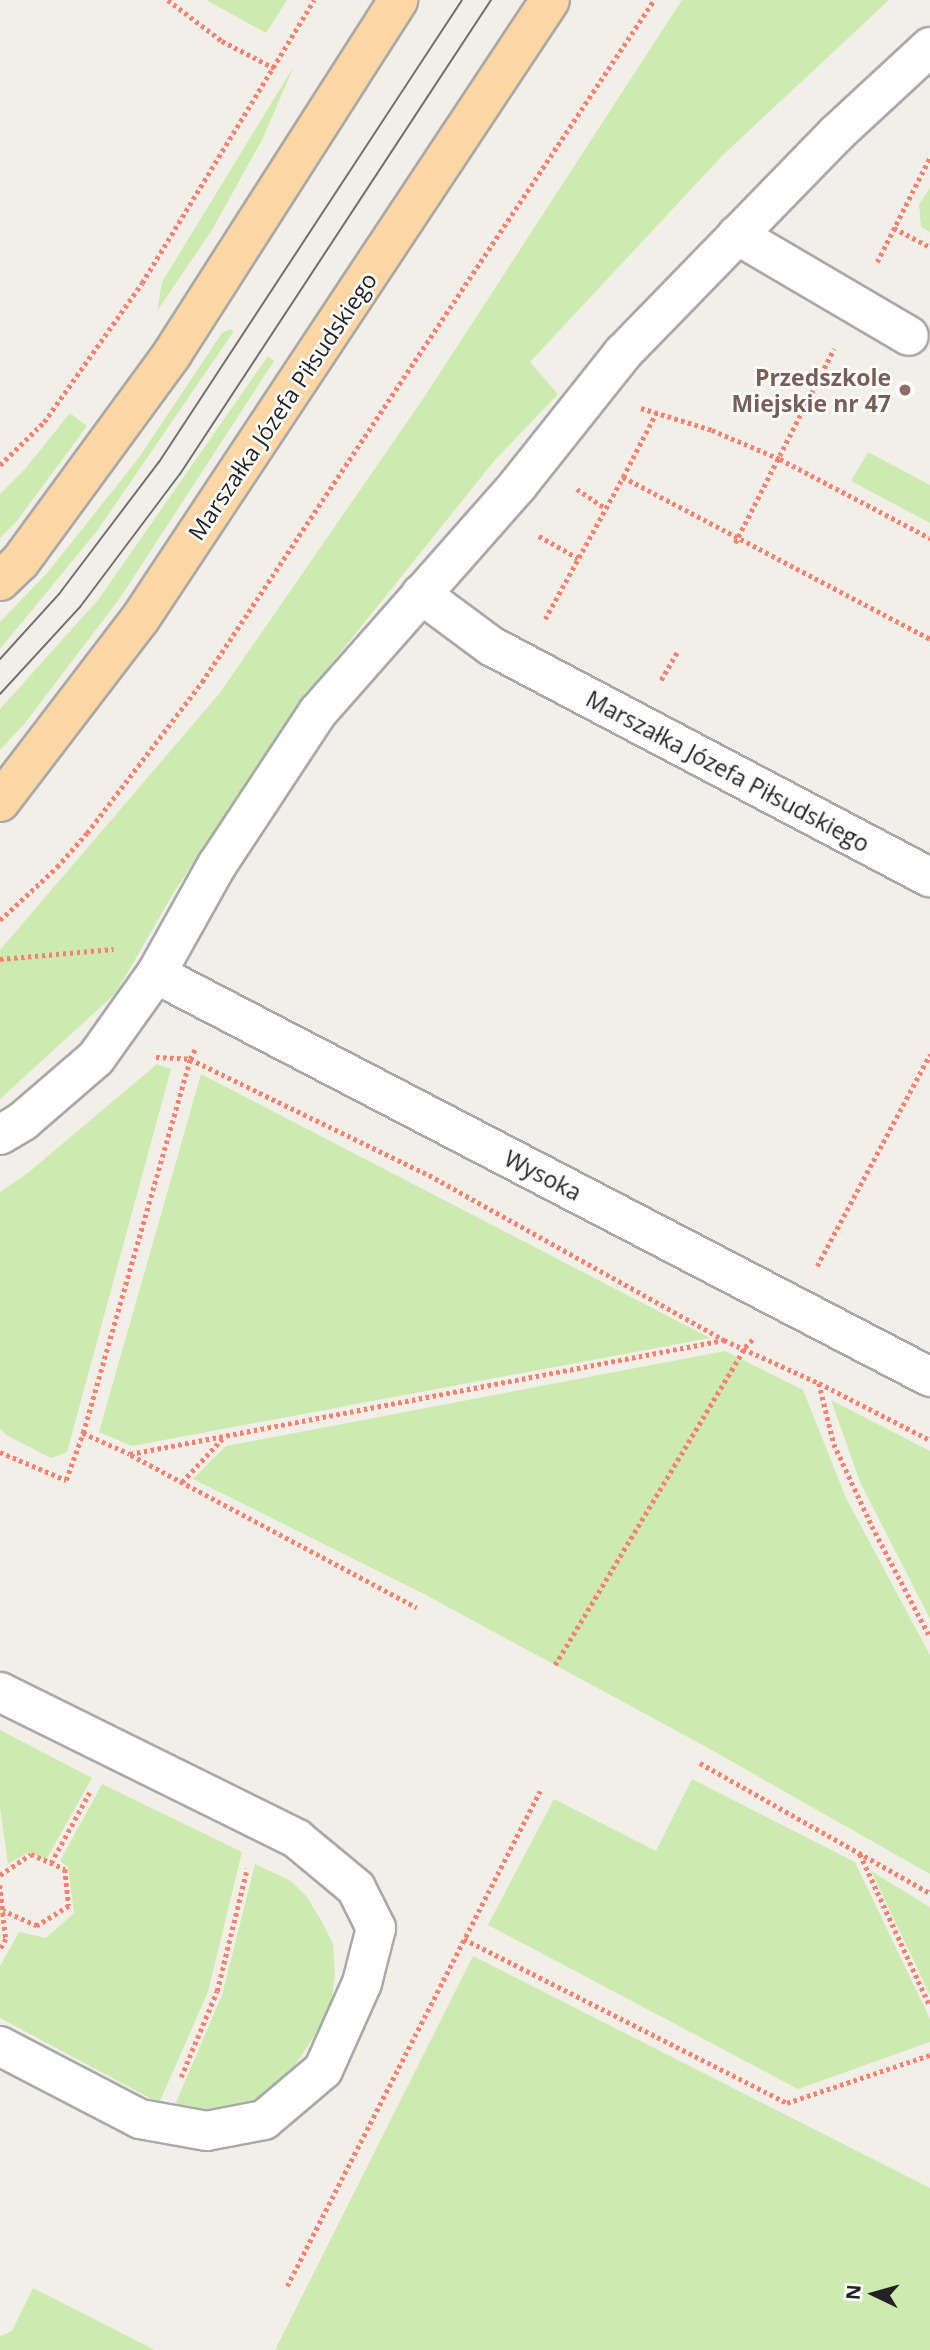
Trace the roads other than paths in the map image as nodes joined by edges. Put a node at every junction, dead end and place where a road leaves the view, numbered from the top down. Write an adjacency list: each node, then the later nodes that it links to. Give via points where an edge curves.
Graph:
1 (398, 0): 6 (main road, via 172,354 20,562)
2 (550, 0): 8 (main road, Marszałka Józefa Piłsudskiego, via 140,619)
3 (930, 47): 4 (street, via 835,134)
4 (737, 235): 5 (street); 7 (street, via 623,353 518,485)
5 (909, 335)
6 (0, 581)
7 (421, 594): 9 (street, Marszałka Józefa Piłsudskiego, via 491,646); 10 (street, via 318,712 217,865)
8 (0, 802)
9 (930, 877)
10 (162, 964): 11 (street, via 96,1058); 12 (street, Wysoka)
11 (0, 1135)
12 (930, 1377)
13 (0, 1692): 14 (street, via 297,1839 356,1888 376,1928 362,1983 323,2070 264,2120 207,2131 140,2119)
14 (0, 2046)

